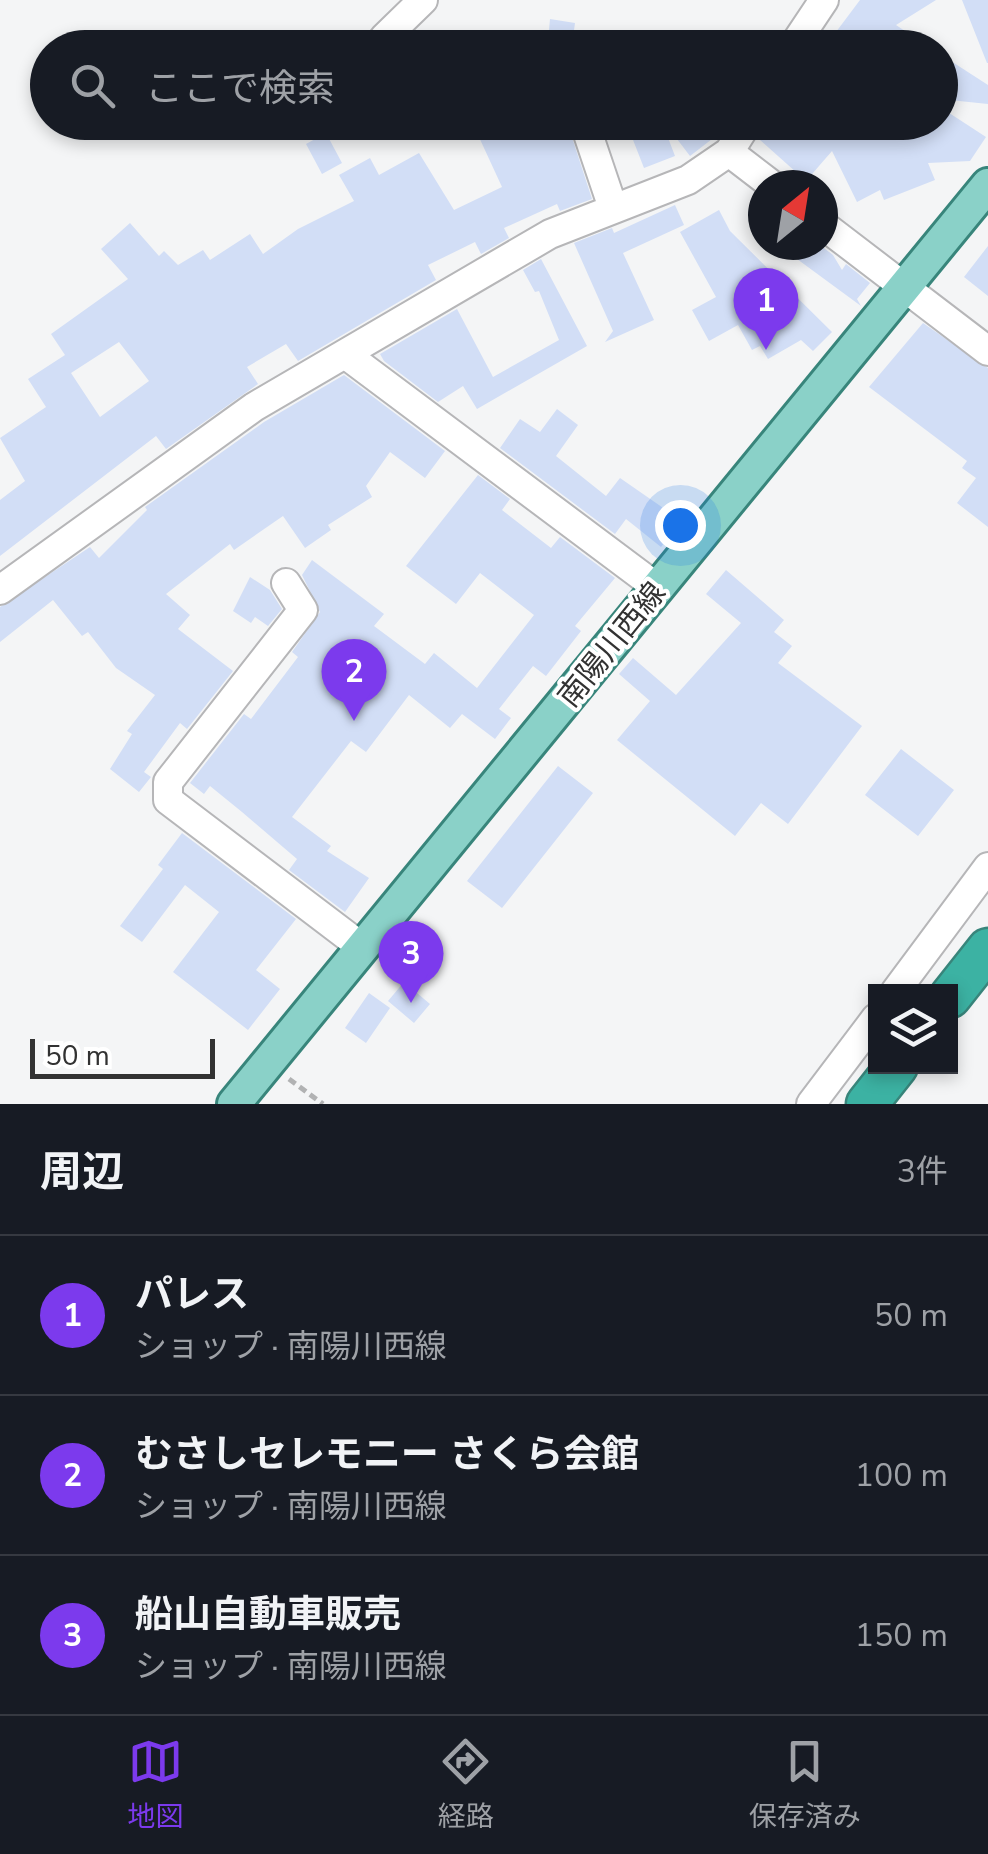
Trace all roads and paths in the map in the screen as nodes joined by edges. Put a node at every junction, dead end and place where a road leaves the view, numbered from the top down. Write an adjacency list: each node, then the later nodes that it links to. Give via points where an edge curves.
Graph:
1 (423, 0): 3 (lane)
2 (824, 0): 4 (lane)
3 (392, 30)
4 (804, 30)
5 (590, 140): 10 (lane)
6 (737, 140): 7 (lane)
7 (729, 152): 8 (lane); 10 (lane, via 688,180)
8 (752, 170)
9 (982, 202): 12 (main road, 南陽川西線)
10 (613, 208): 14 (lane, via 550,234)
11 (838, 237): 12 (lane)
12 (904, 288): 13 (lane); 16 (main road, 南陽川西線)
13 (988, 351)
14 (345, 354): 16 (lane); 17 (lane, via 190,450)
15 (286, 583): 19 (lane, via 303,610 168,782 168,800)
16 (659, 588): 19 (main road, 南陽川西線)
17 (0, 590)
18 (988, 867): 21 (lane)
19 (363, 948): 24 (main road, 南陽川西線)
20 (988, 949): 22 (highway)
21 (901, 984)
22 (958, 988)
23 (868, 1029): 28 (lane)
24 (268, 1063): 26 (main road, 南陽川西線); 27 (path)
25 (891, 1074): 29 (highway)
26 (234, 1104)
27 (323, 1104)
28 (811, 1104)
29 (868, 1104)

